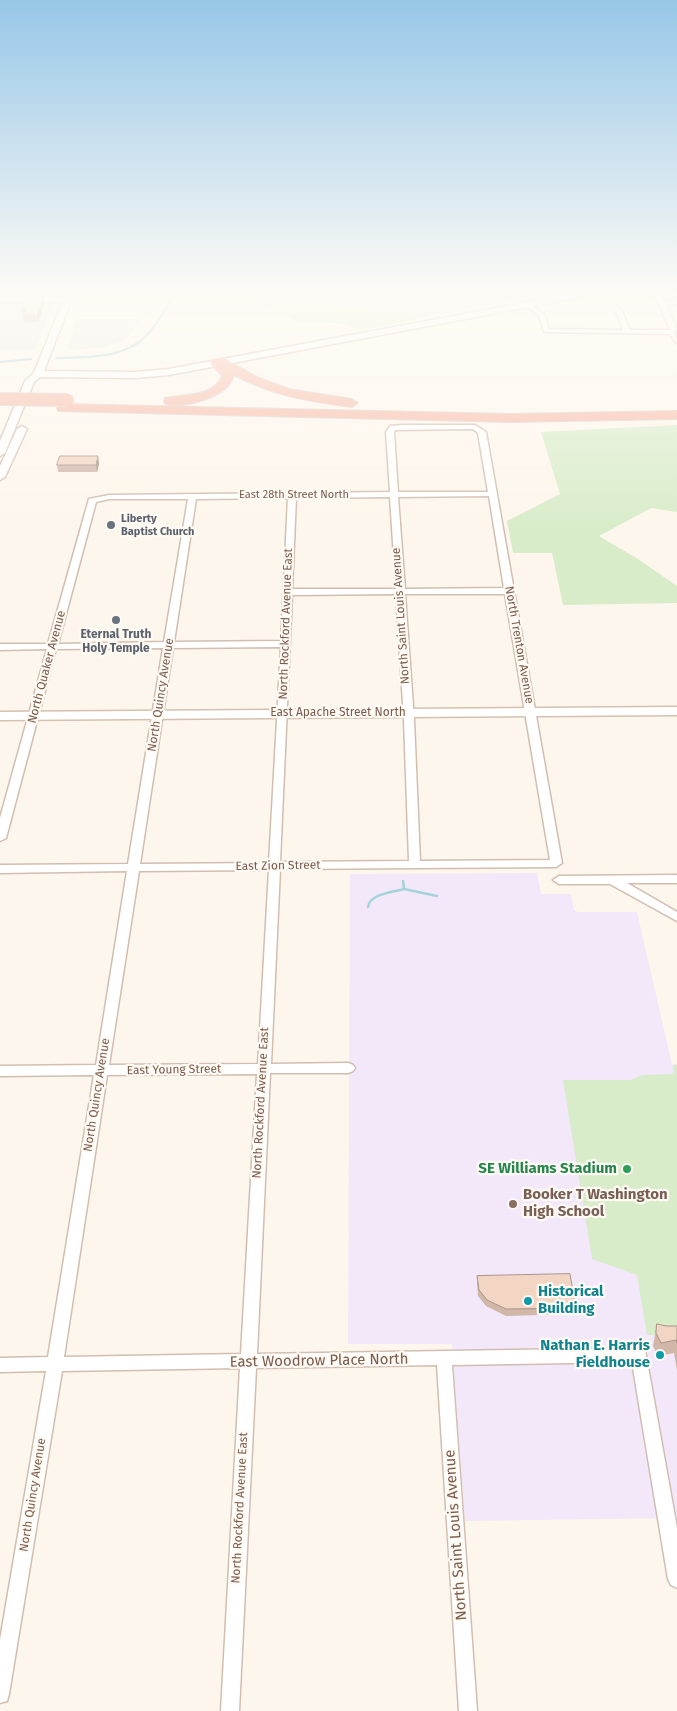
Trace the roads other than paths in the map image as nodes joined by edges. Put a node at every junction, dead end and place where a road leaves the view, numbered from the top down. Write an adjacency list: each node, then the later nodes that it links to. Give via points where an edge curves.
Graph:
1 (158, 373): 4 (main road)
2 (227, 373): 6 (highway, via 226,382 220,388 199,396)
3 (240, 373): 10 (highway, via 284,391 323,400)
4 (38, 374): 9 (main road, via 41,381); 14 (main road, via 30,381)
5 (0, 398): 7 (highway, bridge)
6 (163, 402): 7 (highway); 10 (highway)
7 (66, 404): 8 (highway); 12 (highway, via 510,418)
8 (0, 406)
9 (31, 406)
10 (386, 407): 11 (highway, via 544,410)
11 (677, 407)
12 (677, 415)
13 (393, 428): 17 (street, North Saint Louis Avenue, via 390,432); 18 (street, North Trenton Avenue, via 480,429)
14 (14, 429): 15 (main road); 16 (main road)
15 (0, 453)
16 (0, 477)
17 (393, 494): 18 (street, East 28th Street North); 19 (street, East 28th Street North); 24 (street, North Saint Louis Avenue)
18 (493, 494): 22 (street, North Trenton Avenue)
19 (292, 495): 20 (street, East 28th Street North); 23 (street, North Rockford Avenue East)
20 (192, 496): 21 (street, East 28th Street North); 26 (street, North Quincy Avenue)
21 (96, 499): 28 (street, North Quaker Avenue, via 90,504)
22 (509, 591): 24 (street); 30 (street, North Trenton Avenue)
23 (287, 592): 24 (street); 25 (street, North Rockford Avenue East)
24 (400, 592): 32 (street, North Saint Louis Avenue)
25 (286, 644): 26 (street); 31 (street, North Rockford Avenue East)
26 (168, 645): 28 (street); 33 (street, North Quincy Avenue)
27 (0, 646): 28 (street)
28 (53, 646): 35 (street, North Quaker Avenue)
29 (677, 711): 30 (main road, East Apache Street North)
30 (531, 712): 32 (main road, East Apache Street North); 37 (street, North Trenton Avenue)
31 (282, 713): 32 (main road, East Apache Street North); 33 (main road, East Apache Street North); 39 (street, North Rockford Avenue East)
32 (408, 713): 38 (street, North Saint Louis Avenue)
33 (158, 714): 35 (main road, East Apache Street North); 40 (street, North Quincy Avenue)
34 (0, 716): 35 (main road, East Apache Street North)
35 (33, 716): 36 (street, North Quaker Avenue)
36 (0, 838)
37 (556, 863): 38 (street, East Zion Street)
38 (415, 865): 39 (street, East Zion Street)
39 (273, 867): 40 (street, East Zion Street); 47 (street, North Rockford Avenue East)
40 (133, 868): 41 (street, East Zion Street); 49 (street, North Quincy Avenue)
41 (0, 869)
42 (677, 879): 44 (street)
43 (560, 880): 44 (street)
44 (612, 880): 45 (street)
45 (677, 917)
46 (348, 1068): 47 (street, East Young Street)
47 (263, 1069): 49 (street, East Young Street); 51 (street, North Rockford Avenue East)
48 (0, 1071): 49 (street, East Young Street)
49 (100, 1071): 53 (street, North Quincy Avenue)
50 (444, 1359): 51 (street, East Woodrow Place North); 54 (street, East Woodrow Place North, via 639,1356); 57 (street, North Saint Louis Avenue)
51 (248, 1362): 53 (street, East Woodrow Place North); 56 (street, North Rockford Avenue East)
52 (0, 1365): 53 (street, East Woodrow Place North)
53 (55, 1365): 55 (street, North Quincy Avenue)
54 (677, 1579)
55 (0, 1694)
56 (230, 1711)
57 (468, 1711)

